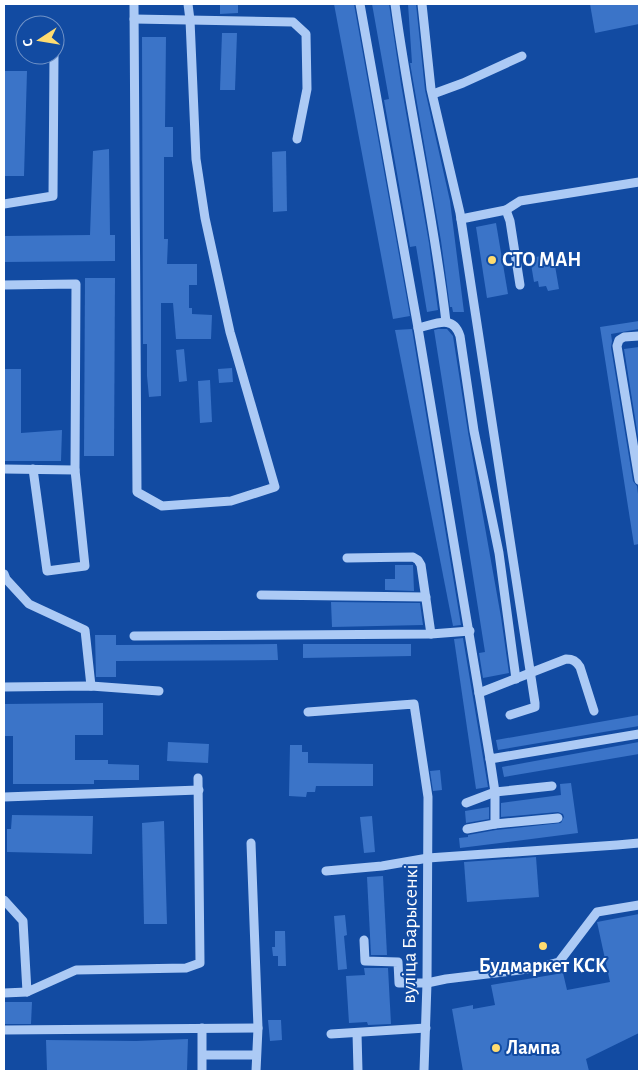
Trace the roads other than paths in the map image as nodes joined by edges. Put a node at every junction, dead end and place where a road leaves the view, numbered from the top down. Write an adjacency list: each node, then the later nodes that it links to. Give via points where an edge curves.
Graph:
1 (134, 4): 6 (street)
2 (188, 4): 7 (street)
3 (360, 4): 19 (street)
4 (395, 4): 18 (street)
5 (422, 4): 10 (street)
6 (134, 19): 7 (street); 7 (street, via 137,492 162,506 231,502 275,487 230,332 204,218 196,158)
7 (190, 20): 11 (street, via 293,22 306,34 307,88)
8 (522, 56): 10 (street)
9 (54, 65): 13 (street, via 53,196)
10 (433, 94): 15 (street)
11 (297, 139)
12 (639, 182): 14 (street, via 520,201)
13 (4, 204)
14 (506, 210): 15 (street); 17 (street)
15 (461, 219): 32 (street)
16 (4, 285): 23 (street, via 76,284)
17 (520, 285)
18 (446, 322): 19 (street); 33 (street, via 455,325 460,336 474,431 499,553)
19 (418, 328): 29 (street)
20 (639, 336): 24 (street, via 624,337 617,346)
21 (4, 469): 22 (street)
22 (33, 469): 23 (street); 23 (street, via 47,570 85,566)
23 (75, 470)
24 (639, 474)
25 (346, 558): 28 (street, via 413,557 421,565)
26 (4, 574): 34 (street, via 29,604 85,630)
27 (261, 595): 28 (street)
28 (426, 597): 30 (street)
29 (470, 631): 30 (street); 37 (street)
30 (431, 634): 31 (street)
31 (134, 636)
32 (530, 674): 33 (street); 39 (street, via 571,659 580,667); 40 (street, via 534,707)
33 (516, 679): 37 (street)
34 (91, 686): 35 (street); 36 (street)
35 (4, 688)
36 (158, 691)
37 (479, 693): 42 (street)
38 (308, 712): 54 (street, вуліца Барысенкі, via 414,704 428,797)
39 (594, 712)
40 (510, 715)
41 (639, 734): 42 (street)
42 (490, 759): 46 (street)
43 (198, 778): 45 (street)
44 (552, 786): 46 (street)
45 (199, 790): 47 (street); 61 (street, via 200,963 186,968 76,970)
46 (495, 792): 48 (street); 50 (street)
47 (4, 797)
48 (466, 803)
49 (558, 818): 50 (street)
50 (495, 824): 51 (street)
51 (467, 829)
52 (251, 843): 63 (street)
53 (639, 843): 54 (street)
54 (428, 858): 55 (street); 59 (street, вуліца Барысенкі)
55 (326, 871)
56 (4, 900): 61 (street, via 23,921)
57 (639, 905): 59 (street, via 597,912 559,962)
58 (364, 940): 59 (street, via 365,961 398,962 399,983)
59 (427, 983): 64 (street, вуліца Барысенкі)
60 (4, 992): 61 (street)
61 (27, 992)
62 (202, 1028): 63 (street); 65 (street); 68 (street)
63 (258, 1028): 69 (street)
64 (426, 1028): 66 (street); 73 (street, вуліца Барысенкі)
65 (4, 1030)
66 (357, 1033): 67 (street); 72 (street)
67 (331, 1034)
68 (203, 1055): 69 (street); 70 (street)
69 (256, 1055): 71 (street)
70 (202, 1071)
71 (256, 1071)
72 (358, 1071)
73 (424, 1071)

